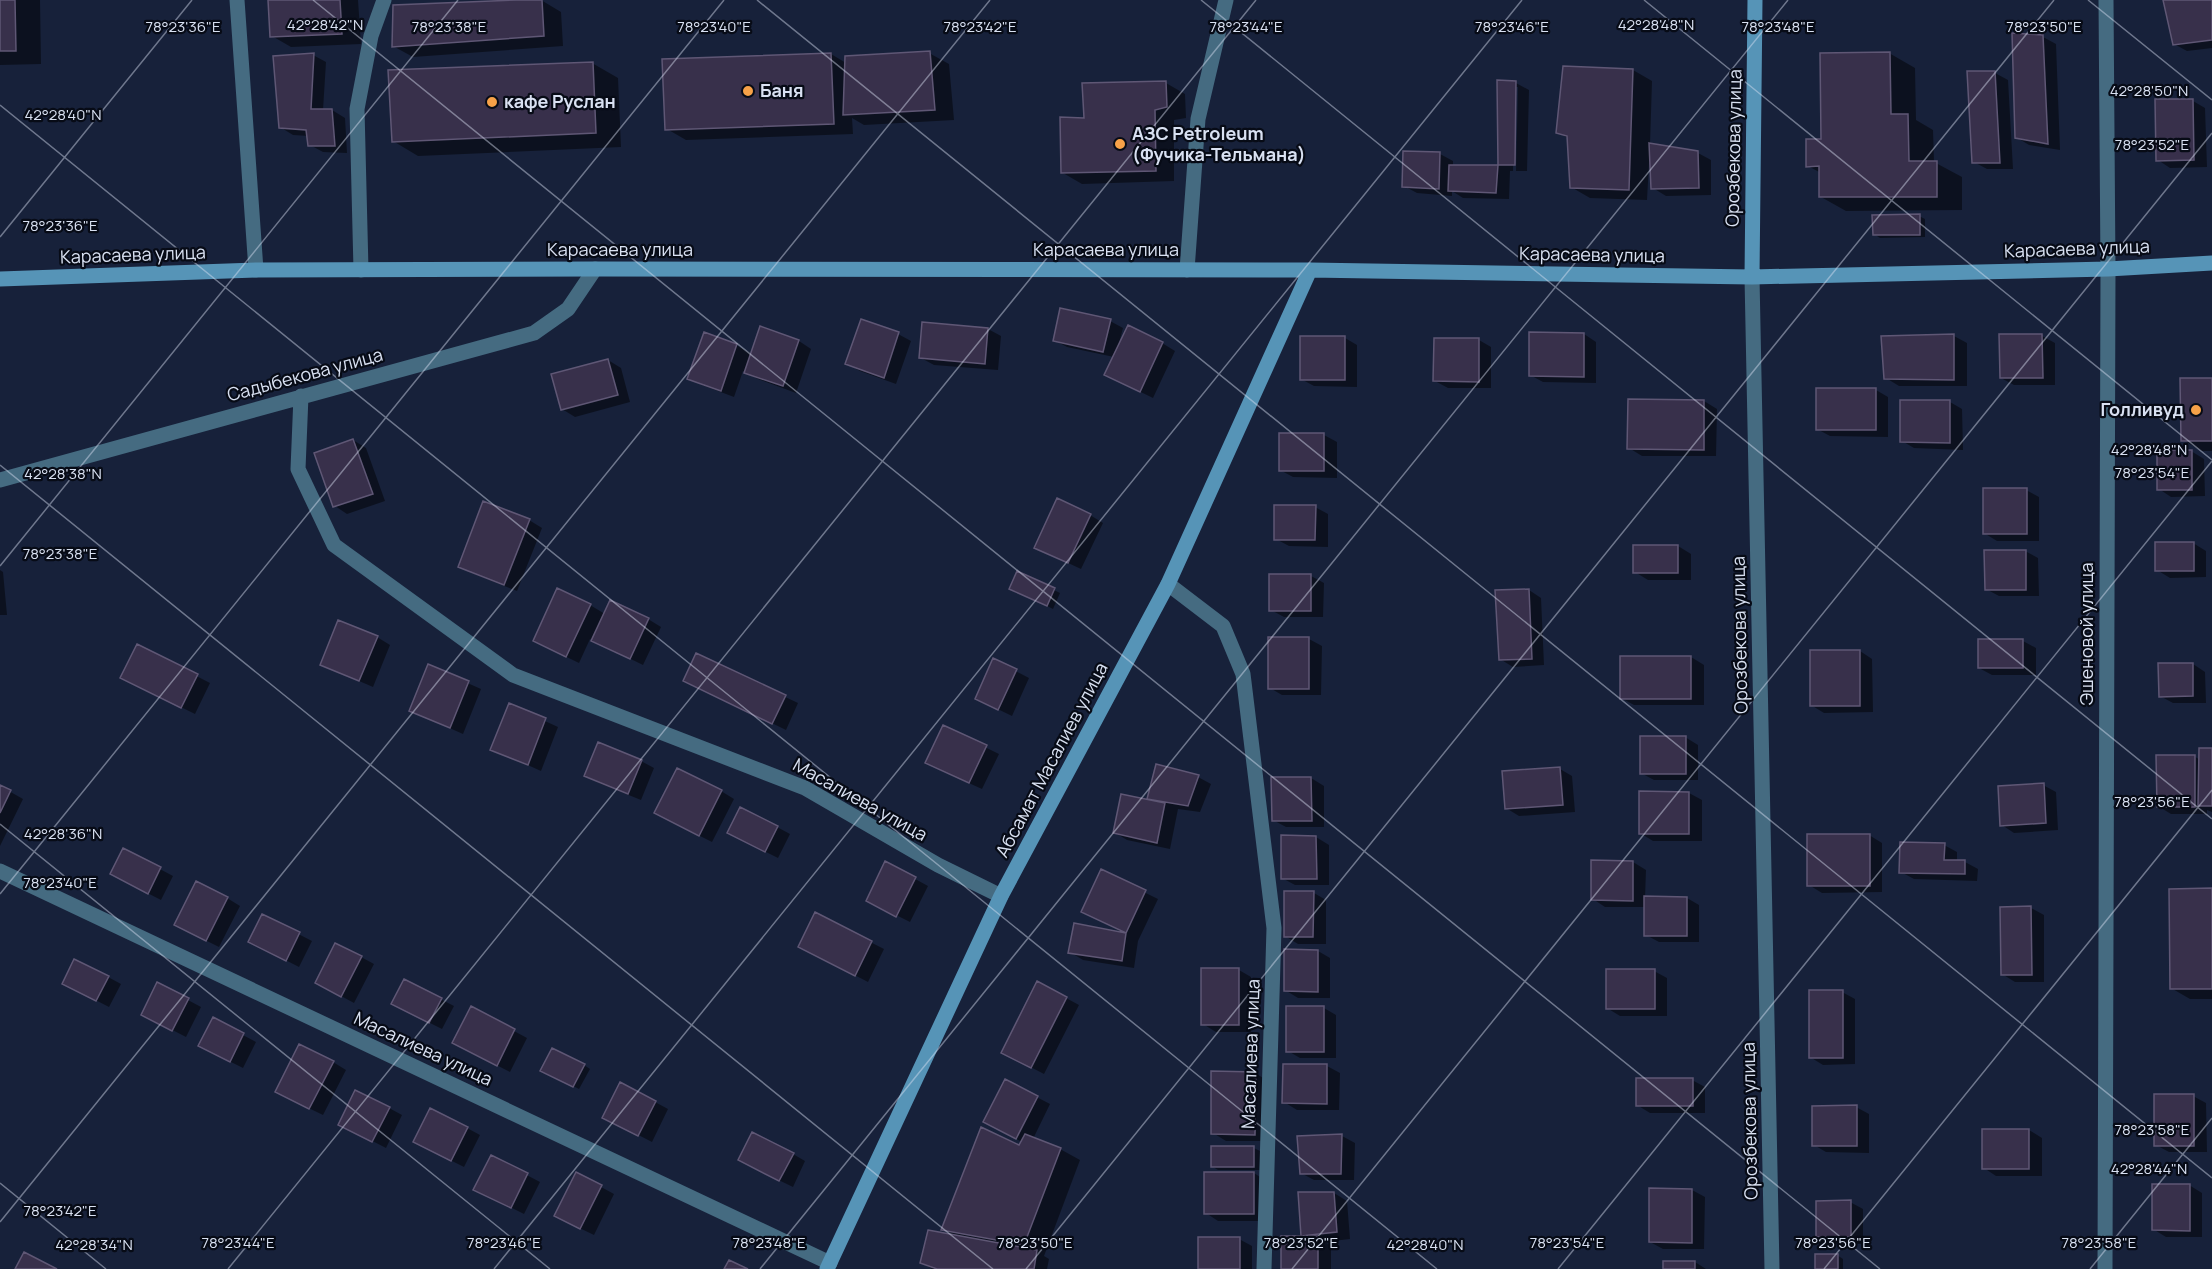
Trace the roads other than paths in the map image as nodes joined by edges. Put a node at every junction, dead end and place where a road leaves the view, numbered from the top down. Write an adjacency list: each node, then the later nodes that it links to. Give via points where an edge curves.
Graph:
1 (237, 0): 9 (street)
2 (384, 0): 10 (street, via 371,36 357,109)
3 (1226, 0): 11 (street, via 1198,119)
4 (1755, 0): 13 (street, Орозбекова улица)
5 (2106, 0): 8 (street, Эшеновой улица)
6 (2212, 263): 8 (street, Карасаева улица)
7 (595, 269): 10 (street, Карасаева улица); 11 (street, Карасаева улица); 15 (street, Садыбекова улица, via 568,309 534,333)
8 (2108, 269): 13 (street, Карасаева улица); 23 (street, Эшеновой улица)
9 (256, 270): 10 (street, Карасаева улица); 14 (street, Карасаева улица)
10 (361, 270)
11 (1188, 270): 12 (street, Карасаева улица)
12 (1311, 270): 13 (street, Карасаева улица); 17 (street, Абсамат Масалиев улица)
13 (1752, 277): 22 (street, Орозбекова улица)
14 (0, 279)
15 (301, 396): 16 (street, Садыбекова улица); 19 (street, Масалиева улица, via 298,468 334,544 513,675 805,788 938,865)
16 (0, 480)
17 (1168, 584): 19 (street, Абсамат Масалиев улица); 21 (street, Масалиева улица, via 1223,626 1243,674 1274,928)
18 (0, 871): 20 (street, Масалиева улица)
19 (1001, 896): 20 (street, Абсамат Масалиев улица)
20 (829, 1266)
21 (1264, 1269)
22 (1772, 1269)
23 (2104, 1269)

